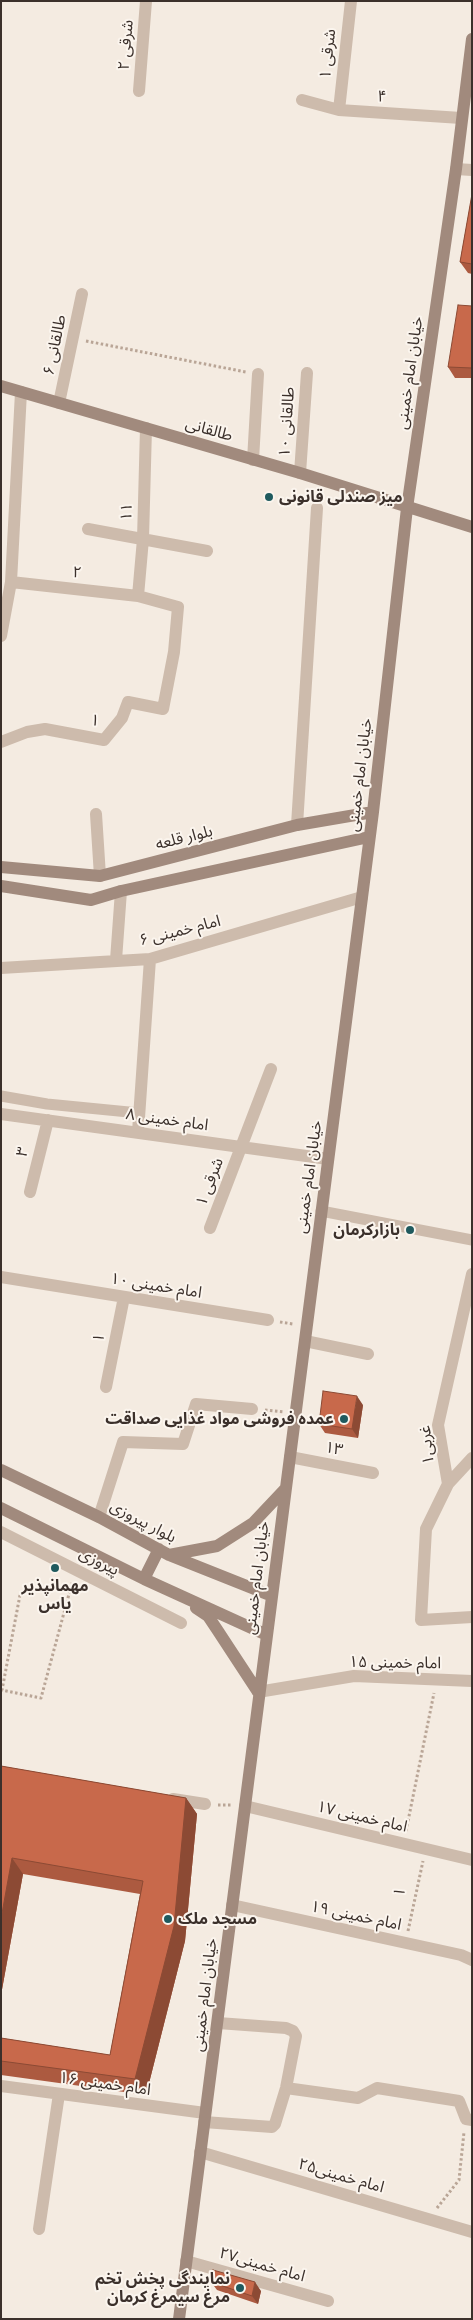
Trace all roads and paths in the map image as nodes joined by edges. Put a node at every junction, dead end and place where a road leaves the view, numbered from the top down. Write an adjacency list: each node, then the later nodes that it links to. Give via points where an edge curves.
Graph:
1 (146, 1): 4 (street, ۲ شرقی)
2 (351, 1): 6 (street, شرقی ۱)
3 (472, 39): 7 (main road, خیابان امام خمینی)
4 (139, 91)
5 (302, 100): 6 (street, ۴)
6 (339, 110): 7 (street, ۴)
7 (461, 118): 8 (main road, خیابان امام خمینی)
8 (456, 169): 9 (street); 21 (main road, خیابان امام خمینی)
9 (472, 170)
10 (82, 294): 11 (street, طالقانی ۶)
11 (73, 338): 13 (path); 16 (street, طالقانی ۶)
12 (307, 373): 19 (street, طالقانی ۱۰)
13 (258, 374): 18 (street)
14 (1, 386): 15 (main road, طالقانی)
15 (21, 392): 16 (main road, طالقانی); 26 (street)
16 (59, 403): 17 (main road, طالقانی)
17 (146, 428): 18 (main road, طالقانی); 24 (street, ۱۱)
18 (253, 460): 19 (main road, طالقانی)
19 (300, 473): 21 (main road, طالقانی)
20 (317, 508): 33 (street)
21 (408, 508): 22 (main road, طالقانی); 31 (main road, خیابان امام خمینی)
22 (472, 527)
23 (88, 530): 24 (street)
24 (143, 539): 25 (street); 27 (street, ۱۱)
25 (207, 551)
26 (12, 582): 27 (street, ۲); 28 (street)
27 (138, 596): 29 (street, ۲, via 178,607 174,652)
28 (1, 636)
29 (163, 709): 30 (street, ۱, via 128,702 122,718 104,740 46,728)
30 (1, 742)
31 (373, 812): 33 (main road, بلوار قلعه); 34 (main road, خیابان امام خمینی)
32 (96, 814): 36 (street)
33 (297, 826): 36 (main road, بلوار قلعه)
34 (369, 837): 38 (main road); 39 (main road, خیابان امام خمینی)
35 (1, 867): 36 (main road, بلوار قلعه)
36 (100, 876)
37 (1, 886): 38 (main road, via 91,900)
38 (121, 891): 41 (street)
39 (362, 897): 40 (street, امام خمینی ۶); 50 (main road, خیابان امام خمینی)
40 (150, 959): 41 (street, امام خمینی ۶); 45 (street)
41 (116, 960): 42 (street, امام خمینی ۶)
42 (1, 968)
43 (271, 1069): 49 (street, ۱ شرقی)
44 (1, 1096): 45 (street)
45 (139, 1113): 48 (street)
46 (1, 1114): 47 (street, امام خمینی ۸)
47 (48, 1120): 48 (street, امام خمینی ۸); 51 (street, ۳)
48 (138, 1132): 49 (street, امام خمینی ۸)
49 (241, 1147): 50 (street, امام خمینی ۸); 53 (street, ۱ شرقی)
50 (328, 1159): 52 (main road, خیابان امام خمینی)
51 (30, 1192)
52 (321, 1211): 54 (street); 59 (main road, خیابان امام خمینی)
53 (210, 1228)
54 (472, 1240)
55 (472, 1274): 69 (street, غربی۱, via 438,1425)
56 (1, 1277): 57 (street, امام خمینی ۱۰)
57 (124, 1297): 58 (street, امام خمینی ۱۰); 62 (street, ۱)
58 (268, 1320): 59 (path)
59 (306, 1326): 60 (main road, خیابان امام خمینی)
60 (305, 1341): 61 (street); 64 (main road, خیابان امام خمینی)
61 (368, 1354)
62 (106, 1387)
63 (252, 1409): 64 (path); 72 (street, via 196,1404 184,1444 123,1442)
64 (295, 1413): 65 (main road, خیابان امام خمینی)
65 (290, 1457): 68 (street, ۱۳); 70 (main road, خیابان امام خمینی)
66 (472, 1458): 69 (street)
67 (1, 1470): 72 (main road, بلوار پیروزی)
68 (373, 1473)
69 (448, 1484): 80 (street, غربی۱, via 426,1529 421,1620)
70 (286, 1488): 74 (main road, via 253,1523 217,1546); 78 (main road, خیابان امام خمینی)
71 (1, 1508): 76 (main road)
72 (99, 1517): 74 (main road, بلوار پیروزی)
73 (1, 1532): 75 (street, پیروزی)
74 (164, 1552): 76 (main road); 78 (main road, بلوار پیروزی)
75 (76, 1568): 77 (path, via 41,1698 2,1690); 81 (street, پیروزی)
76 (144, 1579): 79 (main road)
77 (20, 1595)
78 (272, 1596): 82 (main road, خیابان امام خمینی)
79 (185, 1598): 82 (main road); 85 (main road, via 208,1616)
80 (472, 1617)
81 (181, 1624)
82 (267, 1635): 85 (main road, خیابان امام خمینی)
83 (437, 1680): 84 (street, امام خمینی ۱۵); 85 (street, امام خمینی ۱۵, via 354,1676); 89 (path)
84 (472, 1681)
85 (258, 1692): 88 (main road, خیابان امام خمینی)
86 (156, 1796): 87 (street)
87 (205, 1804): 88 (path)
88 (245, 1806): 89 (street, امام خمینی ۱۷); 92 (main road, خیابان امام خمینی)
89 (404, 1844): 90 (street, امام خمینی ۱۷)
90 (426, 1848): 91 (street, امام خمینی ۱۷); 93 (path, ۱)
91 (472, 1860)
92 (232, 1905): 93 (street, امام خمینی ۱۹); 95 (main road, خیابان امام خمینی)
93 (406, 1943): 94 (street, امام خمینی ۱۹)
94 (472, 1960)
95 (218, 2023): 97 (street, via 293,2031 296,2036); 99 (main road, خیابان امام خمینی)
96 (1, 2086): 98 (street, امام خمینی ۱۶)
97 (286, 2088): 99 (street, امام خمینی ۱۶, via 272,2127); 100 (street, via 358,2098 377,2088 459,2101)
98 (59, 2094): 99 (street, امام خمینی ۱۶); 103 (street)
99 (205, 2118): 101 (main road, خیابان امام خمینی)
100 (469, 2119): 102 (path, via 459,2180)
101 (200, 2152): 102 (street, امام خمینی۲۵); 105 (main road, خیابان امام خمینی)
102 (428, 2219): 104 (street, امام خمینی۲۵)
103 (40, 2229)
104 (472, 2232)
105 (186, 2261): 106 (street, امام خمینی۲۷); 107 (main road, خیابان امام خمینی)
106 (328, 2301)
107 (179, 2319)

